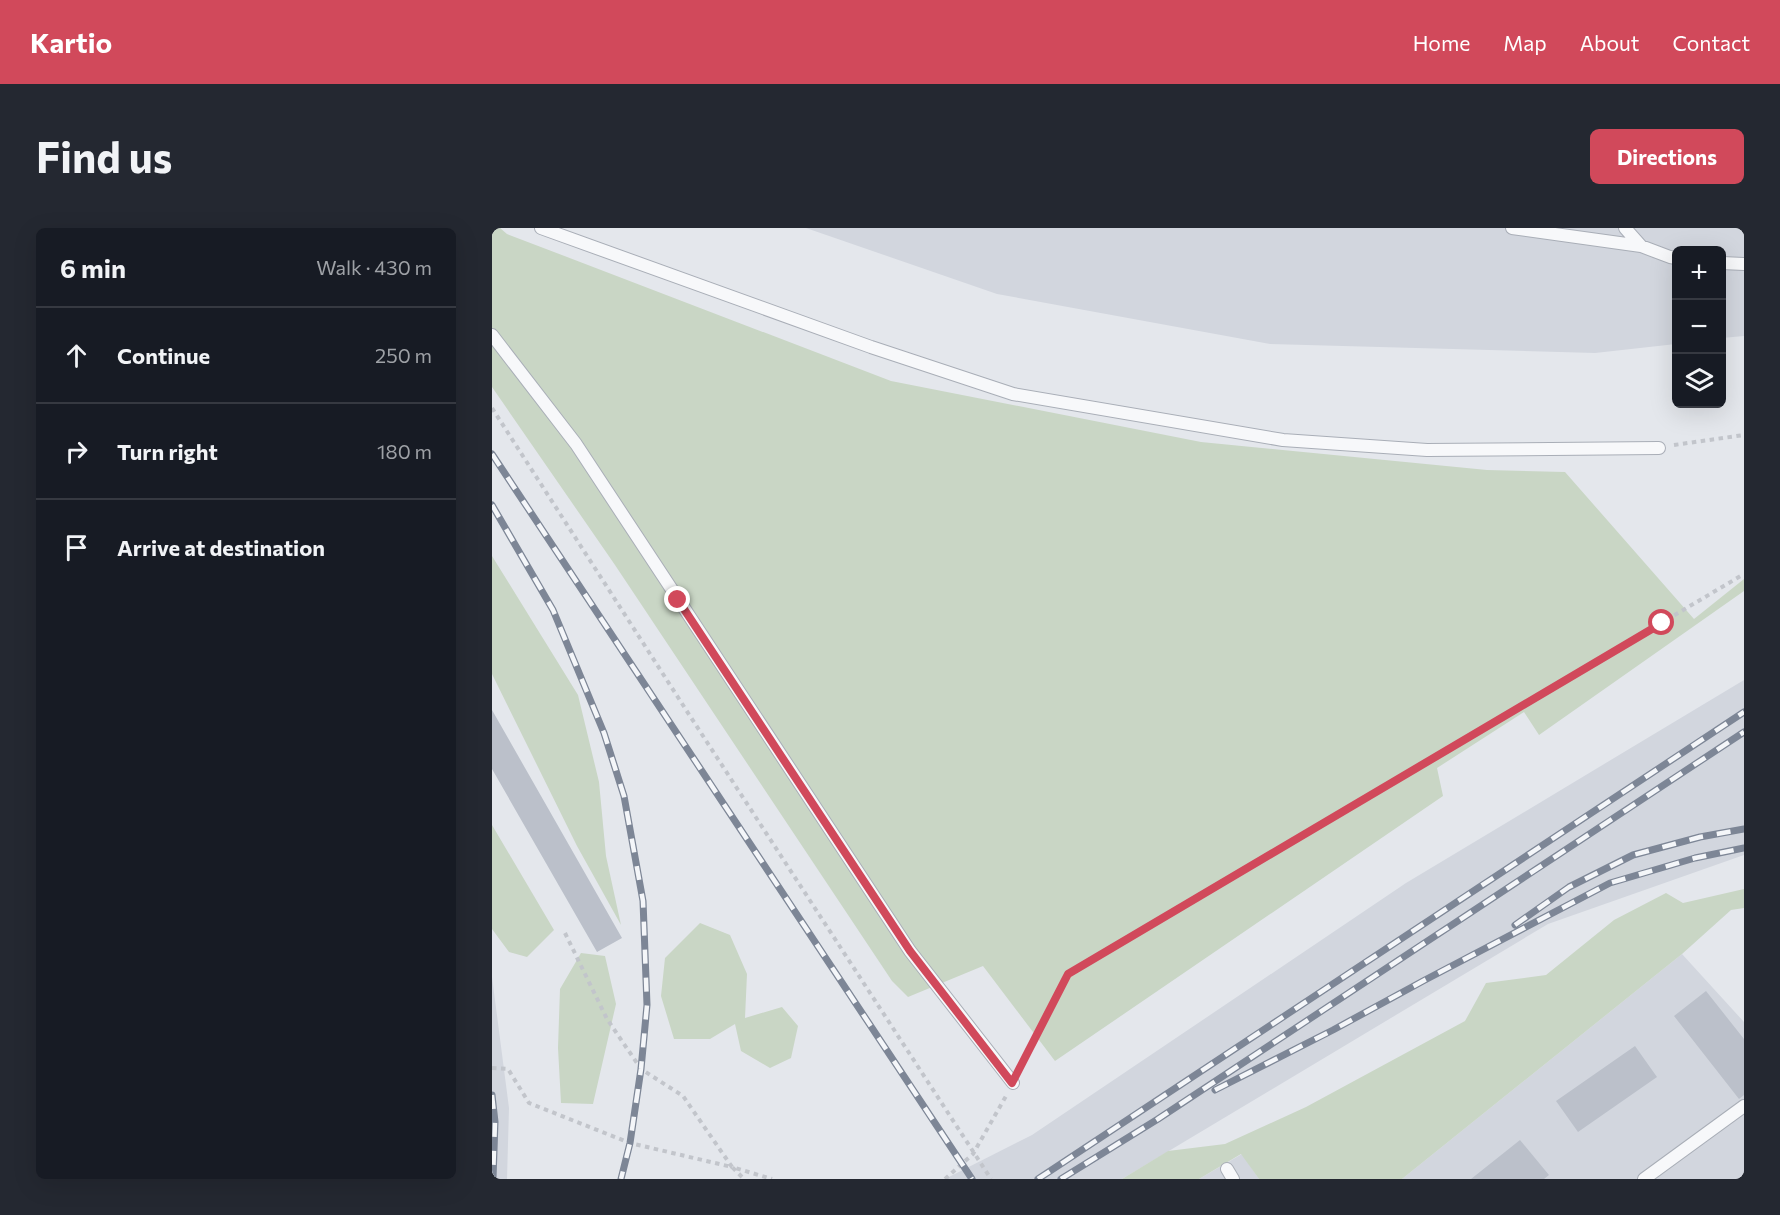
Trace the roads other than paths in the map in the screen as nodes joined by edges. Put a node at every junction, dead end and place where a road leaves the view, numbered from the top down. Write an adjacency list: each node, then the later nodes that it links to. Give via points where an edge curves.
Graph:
1 (541, 228): 9 (lane, via 1013,394 1284,440 1427,450)
2 (1512, 228): 4 (lane)
3 (1625, 228): 4 (lane)
4 (1641, 246): 5 (lane)
5 (1672, 257)
6 (1726, 263): 7 (lane)
7 (1744, 264)
8 (492, 335): 10 (lane, via 576,444 910,951)
9 (1659, 448)
10 (1012, 1083)
11 (1744, 1106): 12 (lane)
12 (1644, 1179)

